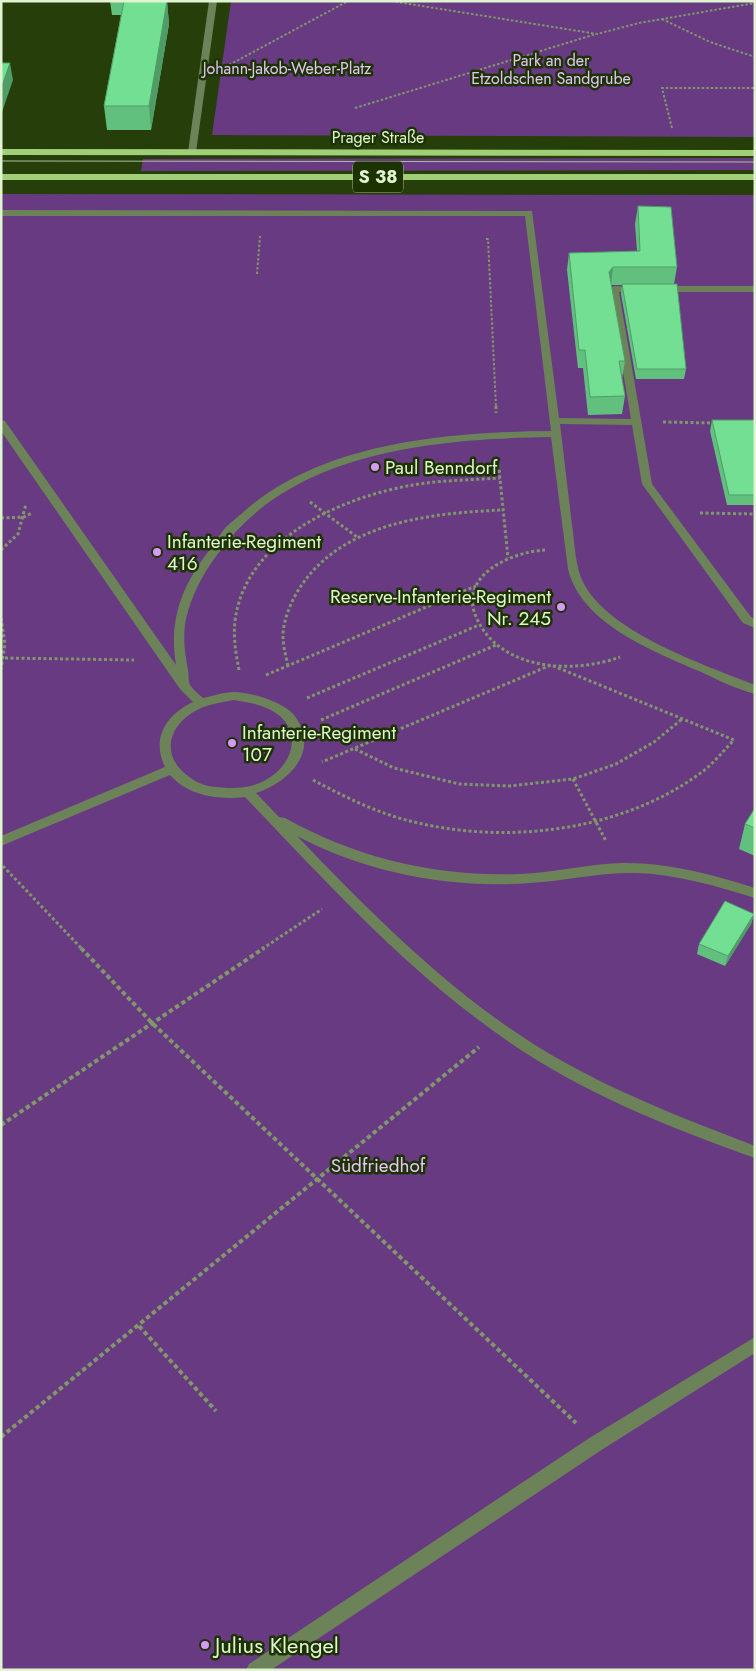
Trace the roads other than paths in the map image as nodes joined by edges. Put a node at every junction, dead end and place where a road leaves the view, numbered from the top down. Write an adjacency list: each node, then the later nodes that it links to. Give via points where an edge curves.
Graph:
1 (213, 1): 3 (street)
2 (1, 152): 3 (main road, Prager Straße / S 38)
3 (192, 152): 4 (main road, Prager Straße / S 38)
4 (755, 153)
5 (1, 177): 6 (main road, S 38)
6 (755, 177)
7 (1, 213): 9 (street, via 529,213)
8 (755, 289): 10 (street, via 614,289)
9 (555, 421): 10 (street); 12 (street)
10 (636, 422): 13 (street, via 647,484 747,620)
11 (1, 423): 14 (street)
12 (556, 434): 14 (street, via 497,434 444,439 376,452 288,485 244,515 211,550 189,590 178,634); 15 (street, via 570,550 580,587 599,610 642,642)
13 (755, 624)
14 (184, 686): 16 (street)
15 (755, 690)
16 (201, 703): 17 (street, via 175,720 168,732 164,745); 18 (street, via 234,696 252,697 281,709 298,730 300,743 290,768 279,778)
17 (172, 769): 18 (street, via 188,784 212,792); 20 (street)
18 (248, 792): 19 (street)
19 (272, 817): 21 (street, via 332,847 384,863 446,875 505,880 621,868 667,871); 22 (street, via 428,970 501,1029 575,1074 660,1115)
20 (1, 841)
21 (755, 893)
22 (755, 1152)
23 (755, 1344): 24 (street, via 597,1443)
24 (255, 1670)

